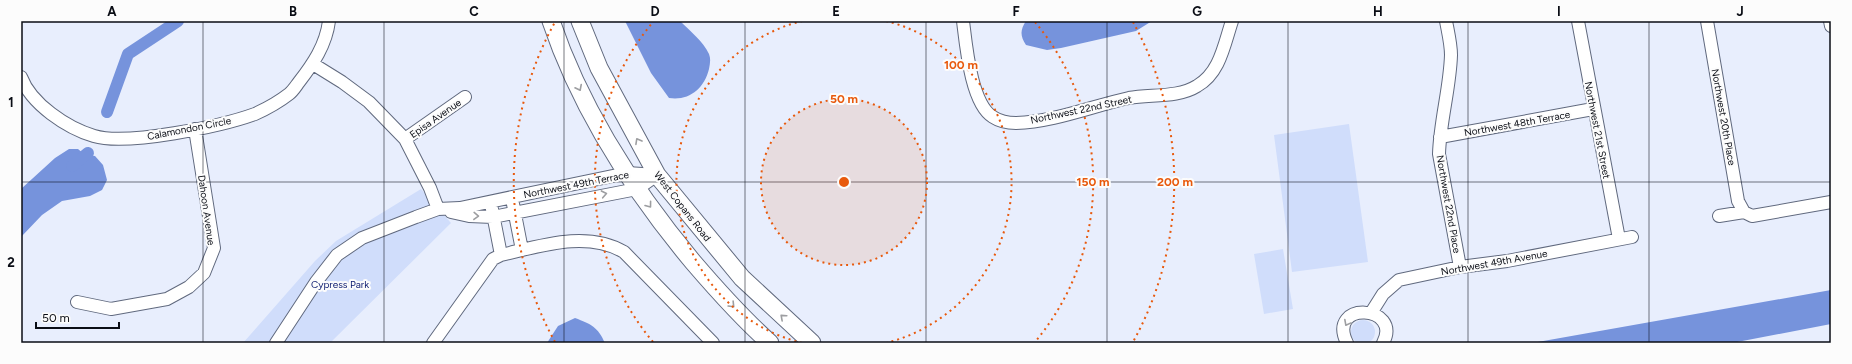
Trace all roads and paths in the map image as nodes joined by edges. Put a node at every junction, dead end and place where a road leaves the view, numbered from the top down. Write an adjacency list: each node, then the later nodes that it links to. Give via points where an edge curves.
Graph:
1 (329, 21): 11 (street, Calamondon Circle, via 327,35)
2 (551, 21): 18 (main road, one-way to 18, via 582,94 602,134)
3 (580, 21): 19 (main road, West Copans Road, one-way to 3, via 599,68)
4 (963, 21): 5 (street, Northwest 22nd Street, via 975,94 992,116 1002,122 1015,123 1076,112 1129,98 1181,92 1197,87 1217,66)
5 (1232, 21)
6 (1446, 21): 16 (street, Northwest 22nd Place, via 1450,60 1449,83)
7 (1578, 21): 14 (street, Northwest 21st Street)
8 (1707, 21): 26 (street, Northwest 20th Place, via 1738,201)
9 (1830, 21): 10 (street)
10 (1831, 26)
11 (312, 64): 15 (street, Calamondon Circle, via 290,94 256,113); 17 (street, via 369,102)
12 (22, 83): 15 (street, Calamondon Circle, via 44,108 67,124 95,136 140,138)
13 (465, 97): 17 (street, Episa Avenue)
14 (1593, 109): 16 (street, Northwest 48th Terrace); 30 (street, Northwest 21st Street)
15 (194, 129): 34 (street, Dahoon Avenue, via 214,248 204,273 189,287 167,299 111,309)
16 (1440, 138): 33 (street, Northwest 22nd Place, via 1439,154)
17 (405, 139): 24 (street)
18 (627, 173): 19 (street, Northwest 49th Terrace); 20 (main road); 21 (street, Northwest 49th Terrace)
19 (657, 175): 20 (street, Northwest 49th Terrace); 41 (main road, West Copans Road, one-way to 19, via 742,278)
20 (637, 189): 25 (street, Northwest 49th Terrace, one-way to 20); 40 (main road, one-way to 40, via 674,239 714,286)
21 (512, 197): 22 (street, Northwest 49th Terrace); 25 (street, Northwest 49th Terrace)
22 (491, 201): 24 (street, Northwest 49th Terrace, via 460,208); 28 (street)
23 (1831, 202): 26 (street, via 1752,216)
24 (438, 209): 28 (street, Northwest 49th Terrace, one-way to 28, via 470,216); 37 (street, via 362,238 337,256 316,282)
25 (514, 212): 28 (street, Northwest 49th Terrace); 31 (street, Northwest 49th Terrace)
26 (1744, 212): 27 (street)
27 (1719, 216)
28 (493, 217): 32 (street)
29 (1632, 237): 30 (street, Northwest 49th Avenue)
30 (1618, 239): 33 (street, Northwest 49th Avenue, via 1507,261)
31 (522, 250): 32 (street); 39 (street, via 572,240 616,247 624,252)
32 (501, 255): 38 (street, via 493,259 486,268)
33 (1460, 267): 35 (street, Northwest 49th Avenue, via 1399,280 1383,294)
34 (77, 302)
35 (1371, 313): 36 (street, one-way to 36, via 1362,311 1350,317 1344,328); 42 (street, via 1384,325 1386,332)
36 (1342, 342)
37 (276, 343)
38 (433, 343)
39 (712, 343)
40 (770, 343)
41 (812, 343)
42 (1383, 343)

